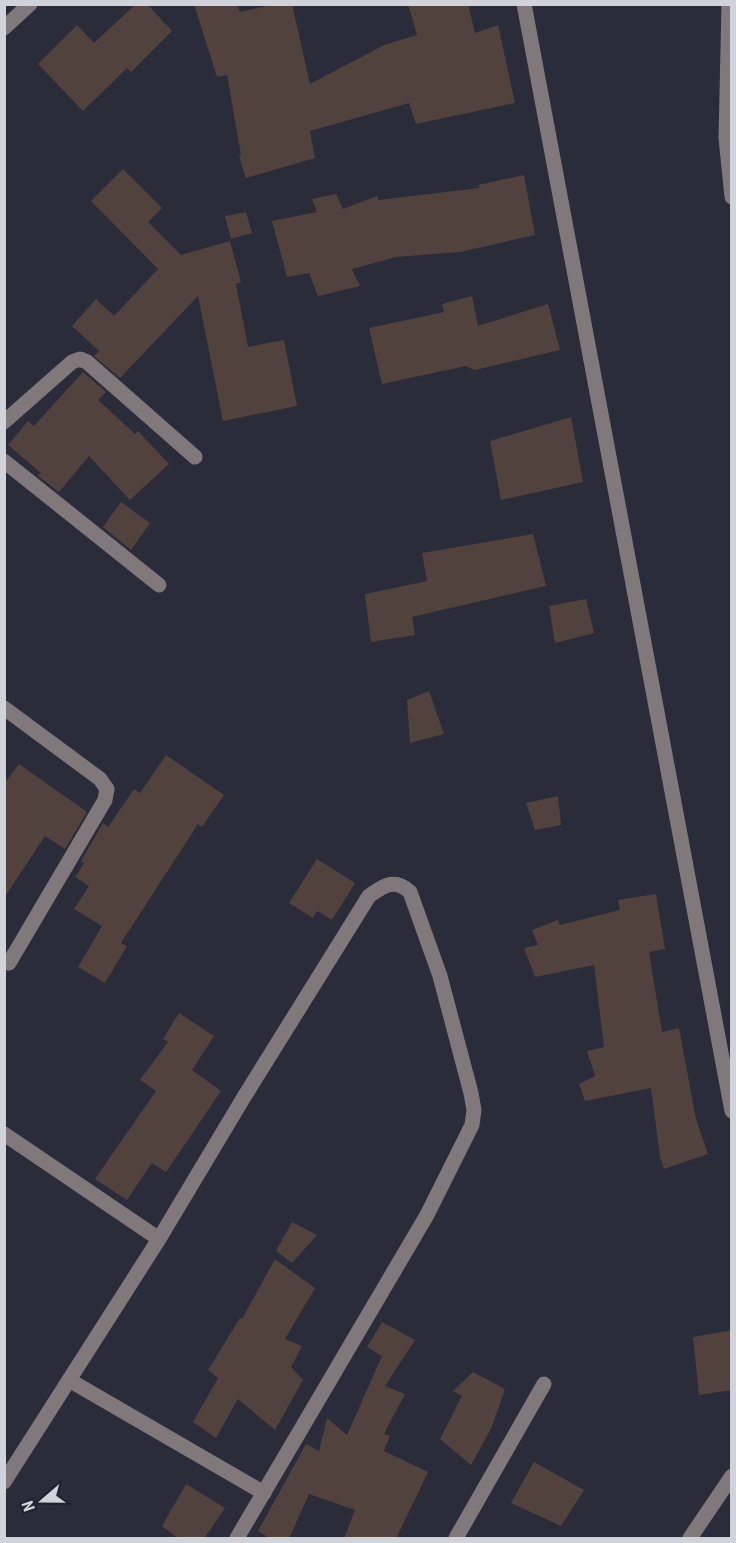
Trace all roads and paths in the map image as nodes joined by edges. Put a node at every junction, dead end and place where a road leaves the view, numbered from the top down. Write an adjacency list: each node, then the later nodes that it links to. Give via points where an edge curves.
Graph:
1 (30, 4): 4 (street)
2 (524, 4): 12 (street)
3 (729, 4): 5 (street, via 726,138)
4 (4, 28)
5 (732, 198)
6 (4, 422): 7 (street, via 80,359)
7 (195, 457)
8 (4, 461): 9 (street)
9 (159, 585)
10 (4, 708): 11 (street, via 100,779 107,789 105,800)
11 (9, 963)
12 (732, 1111)
13 (4, 1134): 14 (street)
14 (159, 1239): 15 (street); 19 (street, via 369,896 385,886 403,884 410,892 440,976 471,1093 472,1125 427,1215)
15 (69, 1380): 18 (street); 19 (street)
16 (544, 1384): 21 (street)
17 (732, 1476): 22 (street)
18 (4, 1482)
19 (264, 1493): 20 (street)
20 (237, 1539)
21 (456, 1539)
22 (690, 1539)

